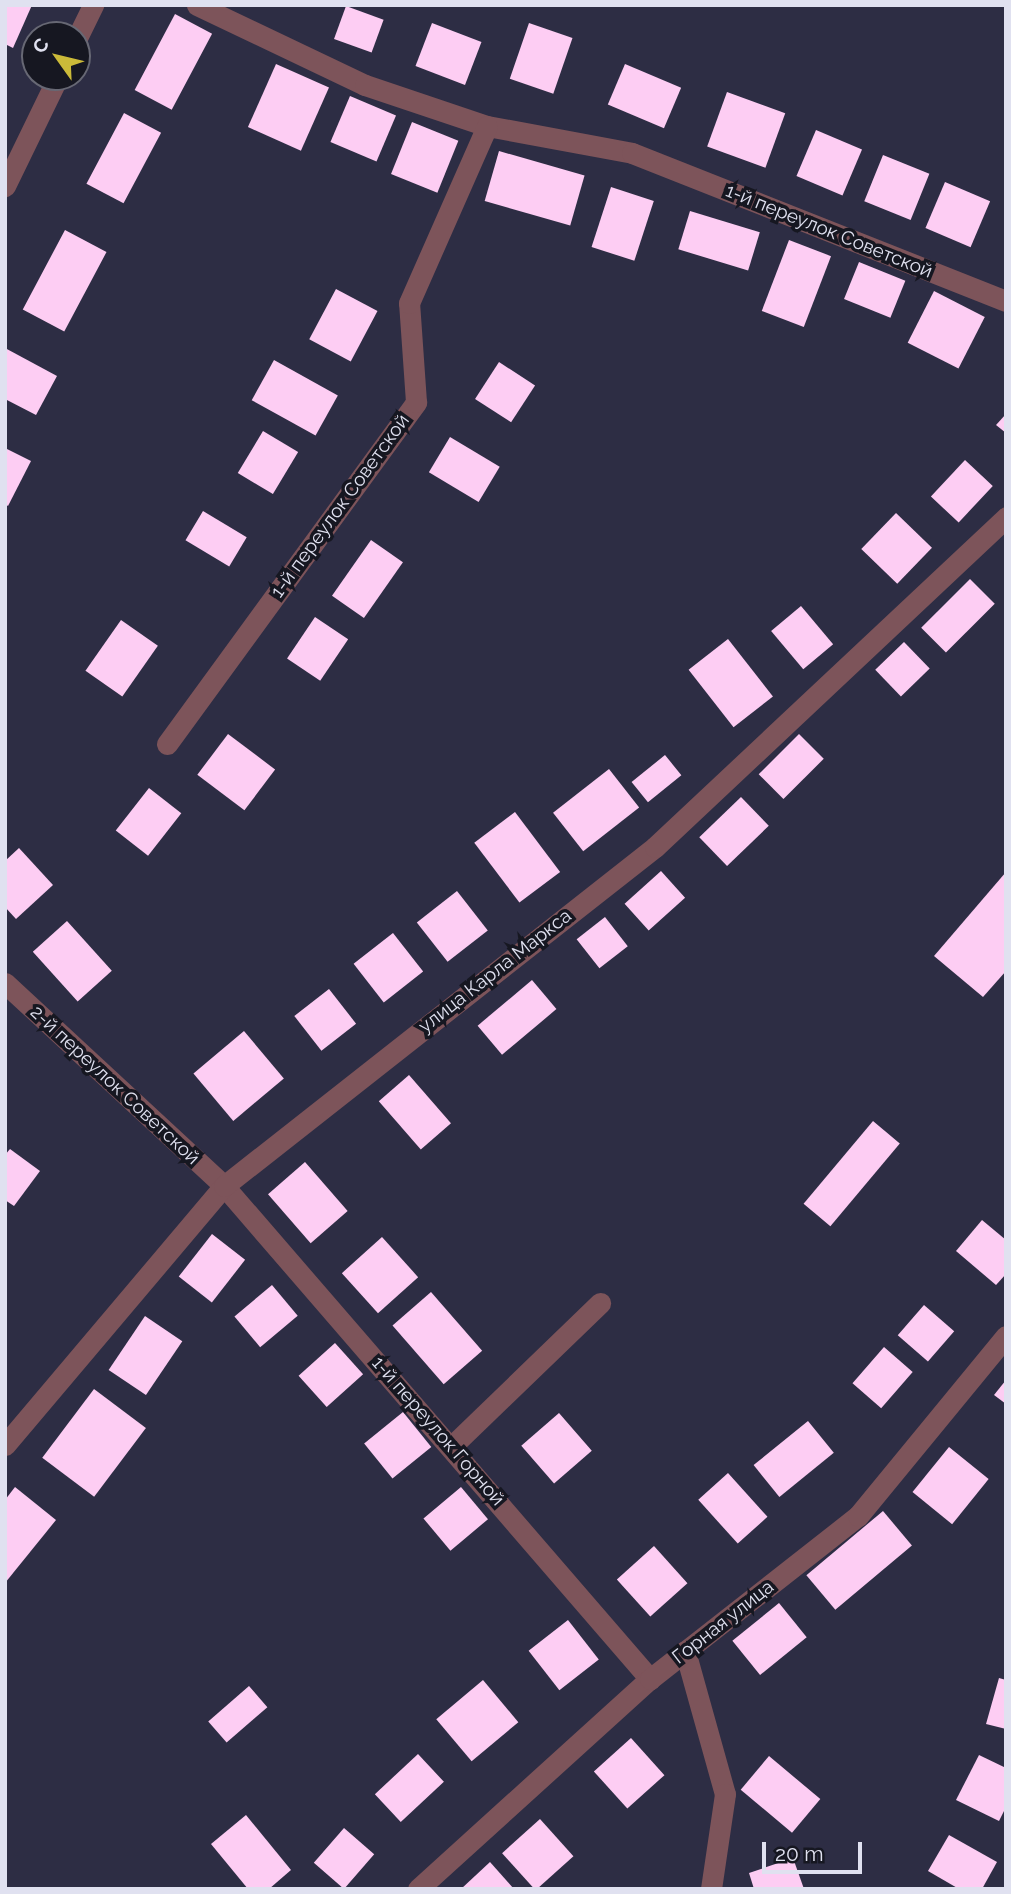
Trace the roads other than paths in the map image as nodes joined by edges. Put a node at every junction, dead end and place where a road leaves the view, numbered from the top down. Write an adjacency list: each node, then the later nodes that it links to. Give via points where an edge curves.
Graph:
1 (93, 5): 3 (street)
2 (197, 5): 5 (street, 1-й переулок Советской, via 365,85)
3 (85, 21)
4 (51, 91): 6 (street)
5 (487, 126): 7 (street, 1-й переулок Советской, via 632,153); 9 (street, 1-й переулок Советской, via 409,303 416,402)
6 (5, 187)
7 (1006, 301)
8 (1006, 517): 11 (street, улица Карла Маркса, via 655,846)
9 (167, 744)
10 (5, 983): 11 (street, 2-й переулок Советской)
11 (224, 1186): 14 (street, улица Карла Маркса); 15 (street, 1-й переулок Горной)
12 (600, 1303): 15 (street)
13 (1006, 1336): 16 (street, Горная улица, via 858,1516)
14 (5, 1445)
15 (452, 1446): 17 (street, 1-й переулок Горной)
16 (685, 1651): 17 (street, Горная улица); 19 (street, via 725,1794)
17 (650, 1679): 18 (street, Горная улица)
18 (418, 1889)
19 (711, 1889)

